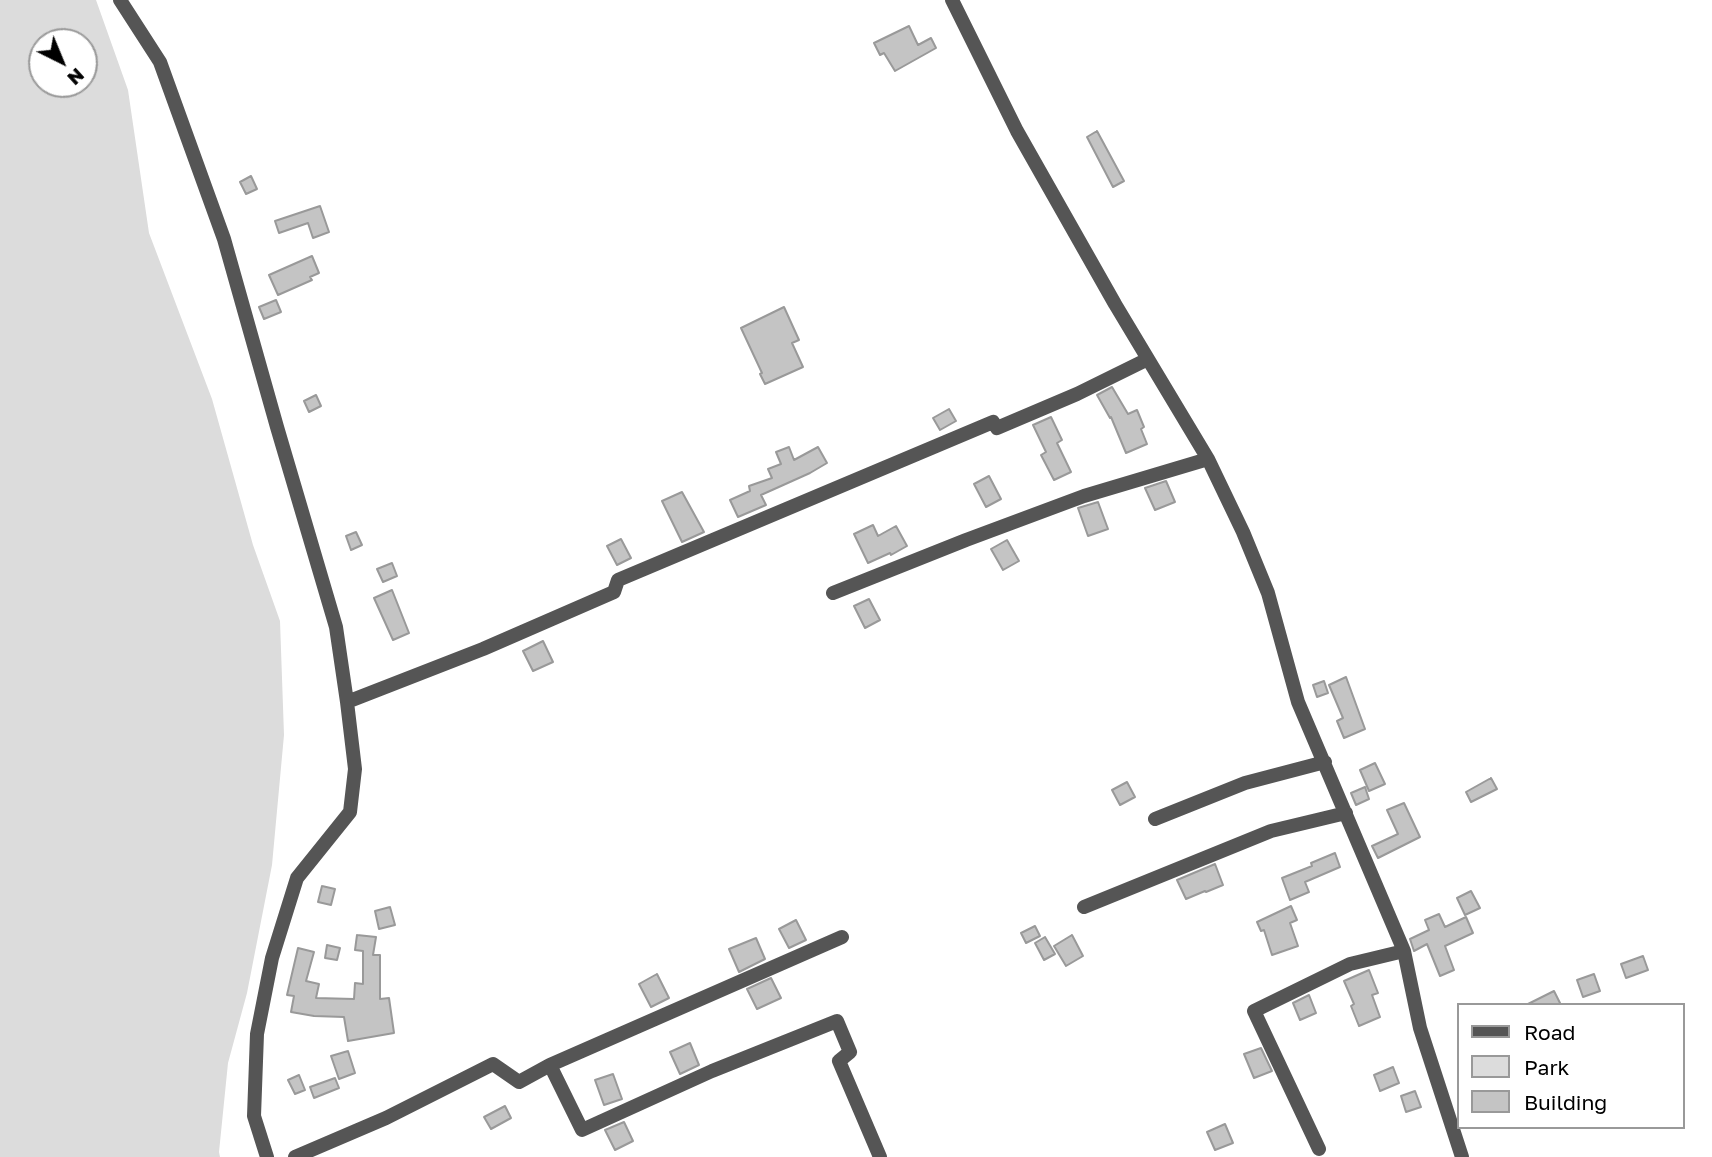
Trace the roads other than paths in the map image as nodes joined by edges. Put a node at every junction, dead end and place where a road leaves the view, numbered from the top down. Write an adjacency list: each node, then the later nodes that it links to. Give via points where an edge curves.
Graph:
1 (120, 0): 6 (street, via 160,62 224,239 336,627)
2 (952, 0): 3 (street, via 1017,131)
3 (1148, 359): 4 (street); 6 (street, via 1009,423 997,428 993,422 618,580 614,592)
4 (1208, 459): 5 (street, via 1084,496); 7 (street, via 1268,593 1298,702)
5 (833, 593)
6 (348, 702): 15 (street, via 355,769 350,812 297,878 271,958 257,1034 254,1116)
7 (1325, 762): 8 (street); 9 (street, via 1245,783)
8 (1346, 813): 10 (street, via 1271,831); 12 (street)
9 (1155, 819)
10 (1084, 907)
11 (842, 937): 13 (street)
12 (1404, 951): 14 (street, via 1350,964 1254,1011); 18 (street, via 1420,1028)
13 (550, 1065): 16 (street, via 519,1082 493,1064); 17 (street, via 582,1130 837,1021 850,1052 839,1061)
14 (1319, 1149)
15 (267, 1157)
16 (295, 1157)
17 (880, 1157)
18 (1462, 1157)

